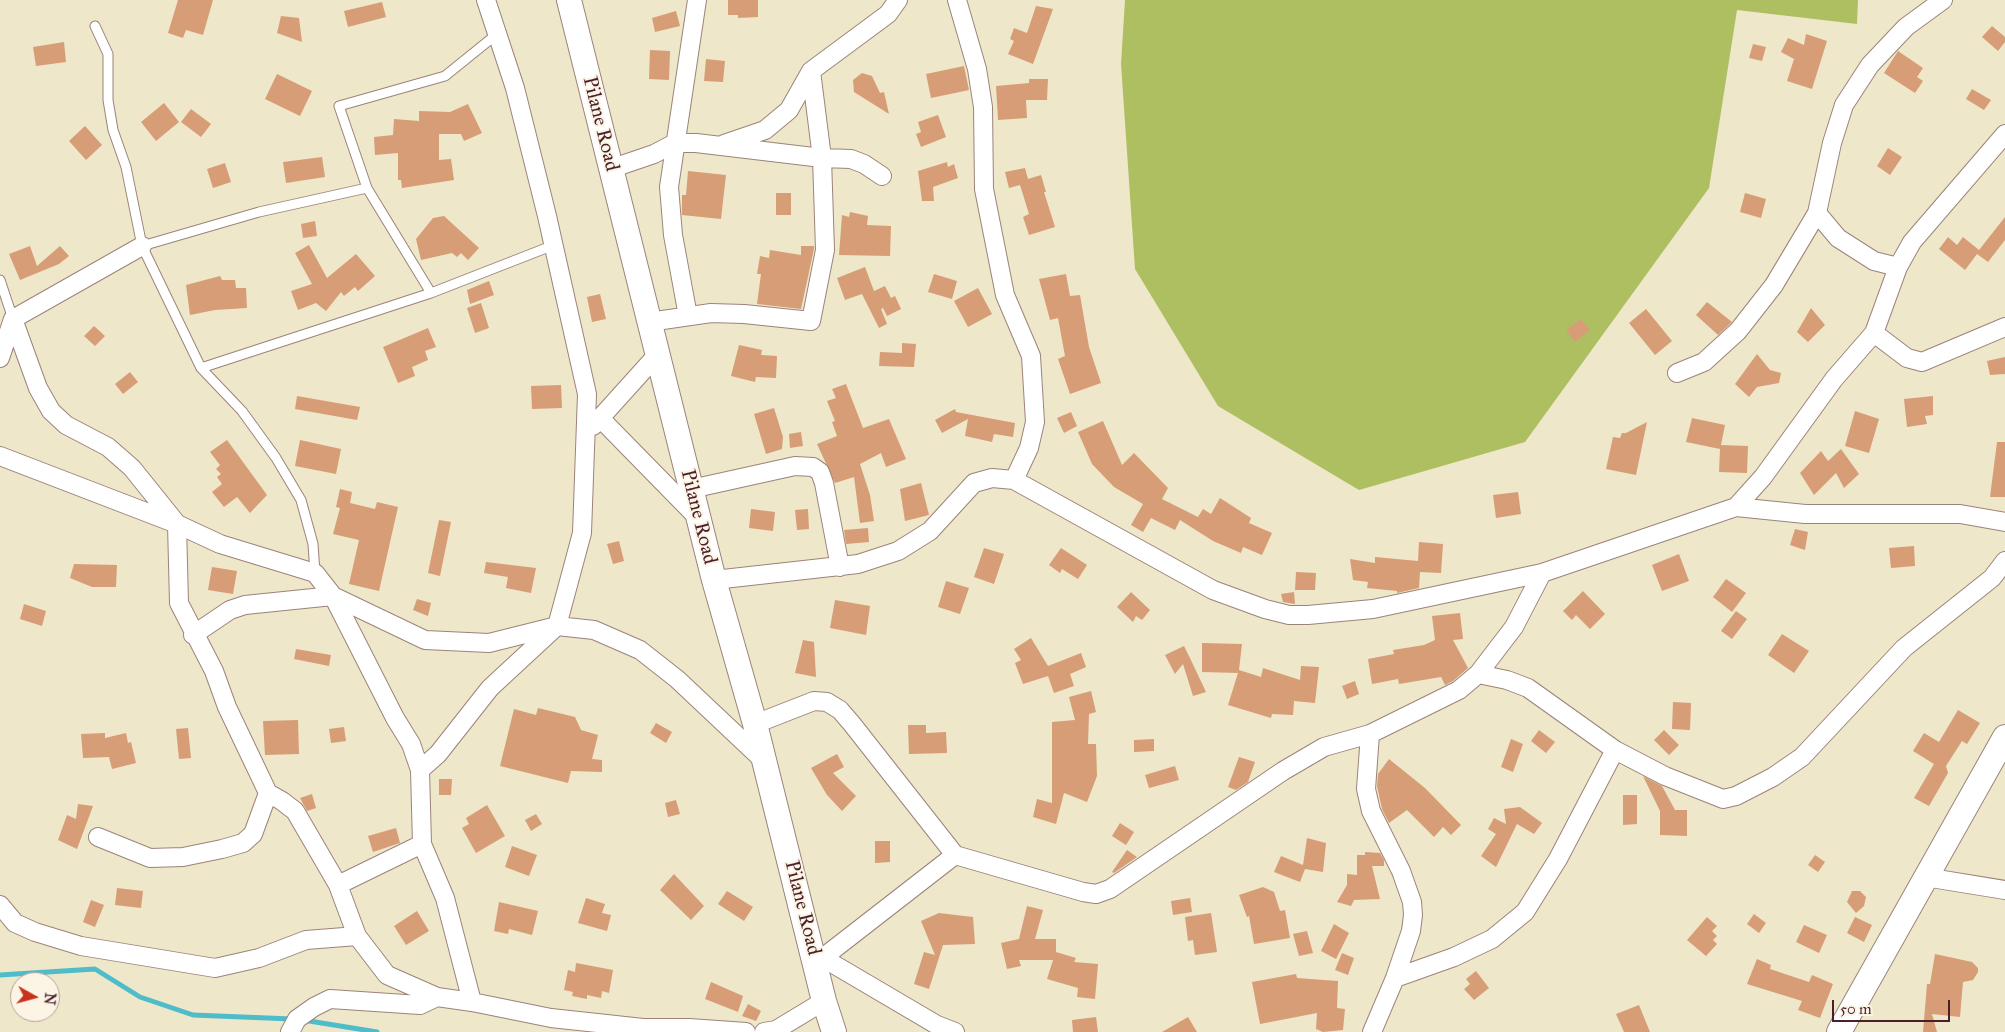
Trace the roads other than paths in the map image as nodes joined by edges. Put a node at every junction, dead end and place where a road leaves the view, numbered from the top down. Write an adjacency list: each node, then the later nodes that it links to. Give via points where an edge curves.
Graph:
1 (486, 0): 8 (street)
2 (569, 0): 14 (main road, Pilane Road)
3 (697, 0): 11 (street)
4 (898, 0): 9 (street, via 888,14)
5 (957, 0): 35 (street, via 977,69 983,107 984,189 1005,295 1031,356 1035,422 1029,448)
6 (1943, 0): 17 (street, via 1906,27 1870,65 1844,105)
7 (95, 26): 19 (lane, via 108,54 108,100)
8 (497, 34): 16 (lane, via 445,76 340,106); 18 (street, via 516,88)
9 (811, 71): 12 (street, via 789,110 765,130); 13 (street)
10 (2005, 134): 20 (street, via 1912,242)
11 (675, 143): 12 (street); 14 (street, via 654,154); 23 (street, via 669,187 670,208)
12 (720, 145): 13 (street)
13 (822, 158): 15 (street, via 851,159); 23 (street, via 825,250 811,321 744,314)
14 (610, 168): 25 (main road, Pilane Road)
15 (882, 176)
16 (367, 188): 19 (lane, via 259,212); 22 (lane)
17 (1817, 213): 20 (street, via 1838,238 1874,261); 31 (street, via 1774,285 1738,331 1704,362)
18 (554, 245): 22 (lane); 33 (street, via 587,394)
19 (142, 246): 24 (street); 30 (lane)
20 (1898, 267): 27 (street)
21 (0, 280): 24 (lane)
22 (431, 293): 30 (lane)
23 (688, 316): 25 (street)
24 (13, 319): 29 (street); 40 (street, via 38,388 51,411 66,424 108,447 132,468)
25 (649, 322): 28 (main road, Pilane Road)
26 (2005, 327): 27 (street, via 1922,362 1907,358)
27 (1874, 333): 37 (street, via 1834,378 1763,477)
28 (657, 355): 32 (street); 36 (main road, Pilane Road)
29 (0, 358)
30 (201, 368): 43 (lane, via 242,411 301,500 314,544)
31 (1677, 373)
32 (601, 419): 33 (street); 38 (street)
33 (586, 434): 47 (street, via 582,533)
34 (0, 456): 40 (street)
35 (1014, 480): 42 (street, via 992,478 974,483 930,531 898,551); 44 (street, via 1213,590 1289,614 1373,609)
36 (691, 489): 38 (main road, Pilane Road); 42 (street, via 795,466 812,467 820,472 824,483)
37 (1736, 507): 39 (street, via 1805,514 1960,514); 44 (street)
38 (699, 519): 45 (main road, Pilane Road)
39 (2005, 522)
40 (177, 524): 43 (street, via 220,544); 48 (street, via 179,603)
41 (2005, 561): 53 (street, via 1992,578 1904,648 1802,756 1773,777 1736,796 1723,799 1708,794)
42 (840, 566): 45 (street)
43 (315, 573): 46 (street)
44 (1542, 573): 49 (street, via 1514,627)
45 (714, 580): 50 (main road, Pilane Road)
46 (333, 596): 47 (street, via 425,640 488,643); 48 (street, via 245,605 230,610); 55 (street, via 411,744)
47 (557, 626): 54 (street, via 594,630 640,650 678,679); 55 (street, via 490,688 438,754)
48 (193, 635): 56 (street, via 214,671 227,707)
49 (1478, 674): 51 (street, via 1459,690); 53 (street, via 1528,688)
50 (755, 724): 54 (main road, Pilane Road); 59 (street, via 814,701 827,702 840,710)
51 (1370, 734): 59 (street, via 1324,747 1110,889 1096,894); 66 (street, via 1366,780 1371,811 1401,871 1412,902 1411,931)
52 (2005, 737): 60 (main road)
53 (1615, 750): 66 (street, via 1558,859 1525,912 1492,939 1454,957)
54 (764, 761): 65 (main road, Pilane Road)
55 (420, 770): 58 (street)
56 (268, 793): 57 (street, via 254,834 244,843 222,850 183,857 150,858); 61 (street, via 295,812)
57 (98, 837)
58 (422, 844): 61 (street); 68 (street, via 445,898)
59 (954, 855): 65 (street)
60 (1925, 877): 62 (street); 76 (main road)
61 (338, 885): 64 (street)
62 (2005, 890)
63 (0, 905): 64 (street, via 15,922 35,932 81,946 215,968 259,958 306,940)
64 (357, 936): 67 (street, via 387,974)
65 (819, 961): 69 (main road, Pilane Road); 74 (street)
66 (1394, 978): 75 (street)
67 (438, 997): 68 (street); 70 (street, via 420,1005 330,999 297,1019)
68 (472, 1002): 71 (street, via 551,1018 643,1028)
69 (824, 1002): 72 (street, via 776,1030); 73 (main road, Pilane Road)
70 (290, 1032)
71 (746, 1032)
72 (764, 1032)
73 (834, 1032)
74 (955, 1032)
75 (1372, 1032)
76 (1839, 1032)

